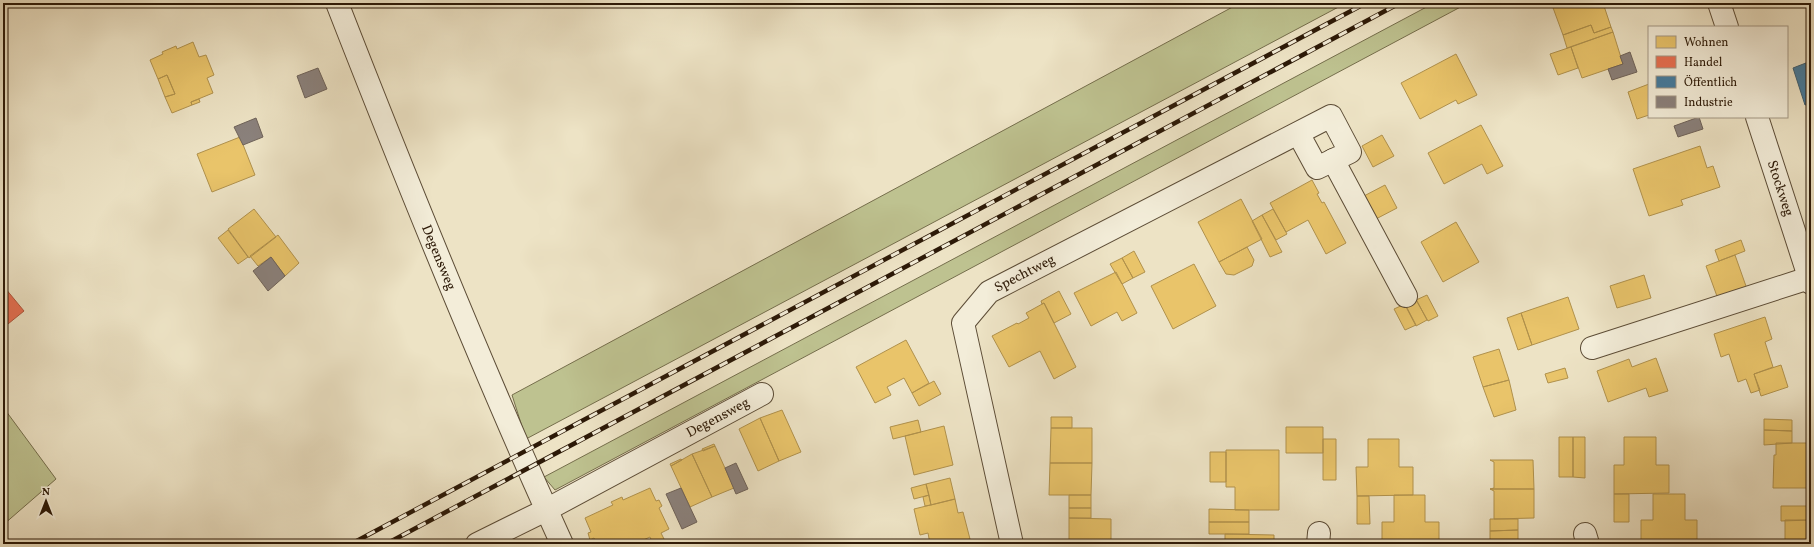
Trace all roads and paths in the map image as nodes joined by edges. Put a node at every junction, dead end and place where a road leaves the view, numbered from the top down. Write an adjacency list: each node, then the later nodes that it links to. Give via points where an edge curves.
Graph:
1 (337, 3): 11 (street, Degensweg, via 419,213)
2 (1719, 3): 3 (street)
3 (1727, 26)
4 (1757, 118): 7 (street, Stockweg)
5 (1298, 133): 6 (street, Spechtweg, via 1317,168); 6 (street, Spechtweg, via 1331,116 1350,152); 14 (street, Spechtweg, via 989,292 964,323)
6 (1333, 160): 8 (street)
7 (1810, 280): 9 (street)
8 (1406, 296)
9 (1592, 348)
10 (762, 394): 11 (street, Degensweg)
11 (546, 510): 12 (street); 13 (street, Degensweg)
12 (477, 544)
13 (562, 544)
14 (1012, 544)

